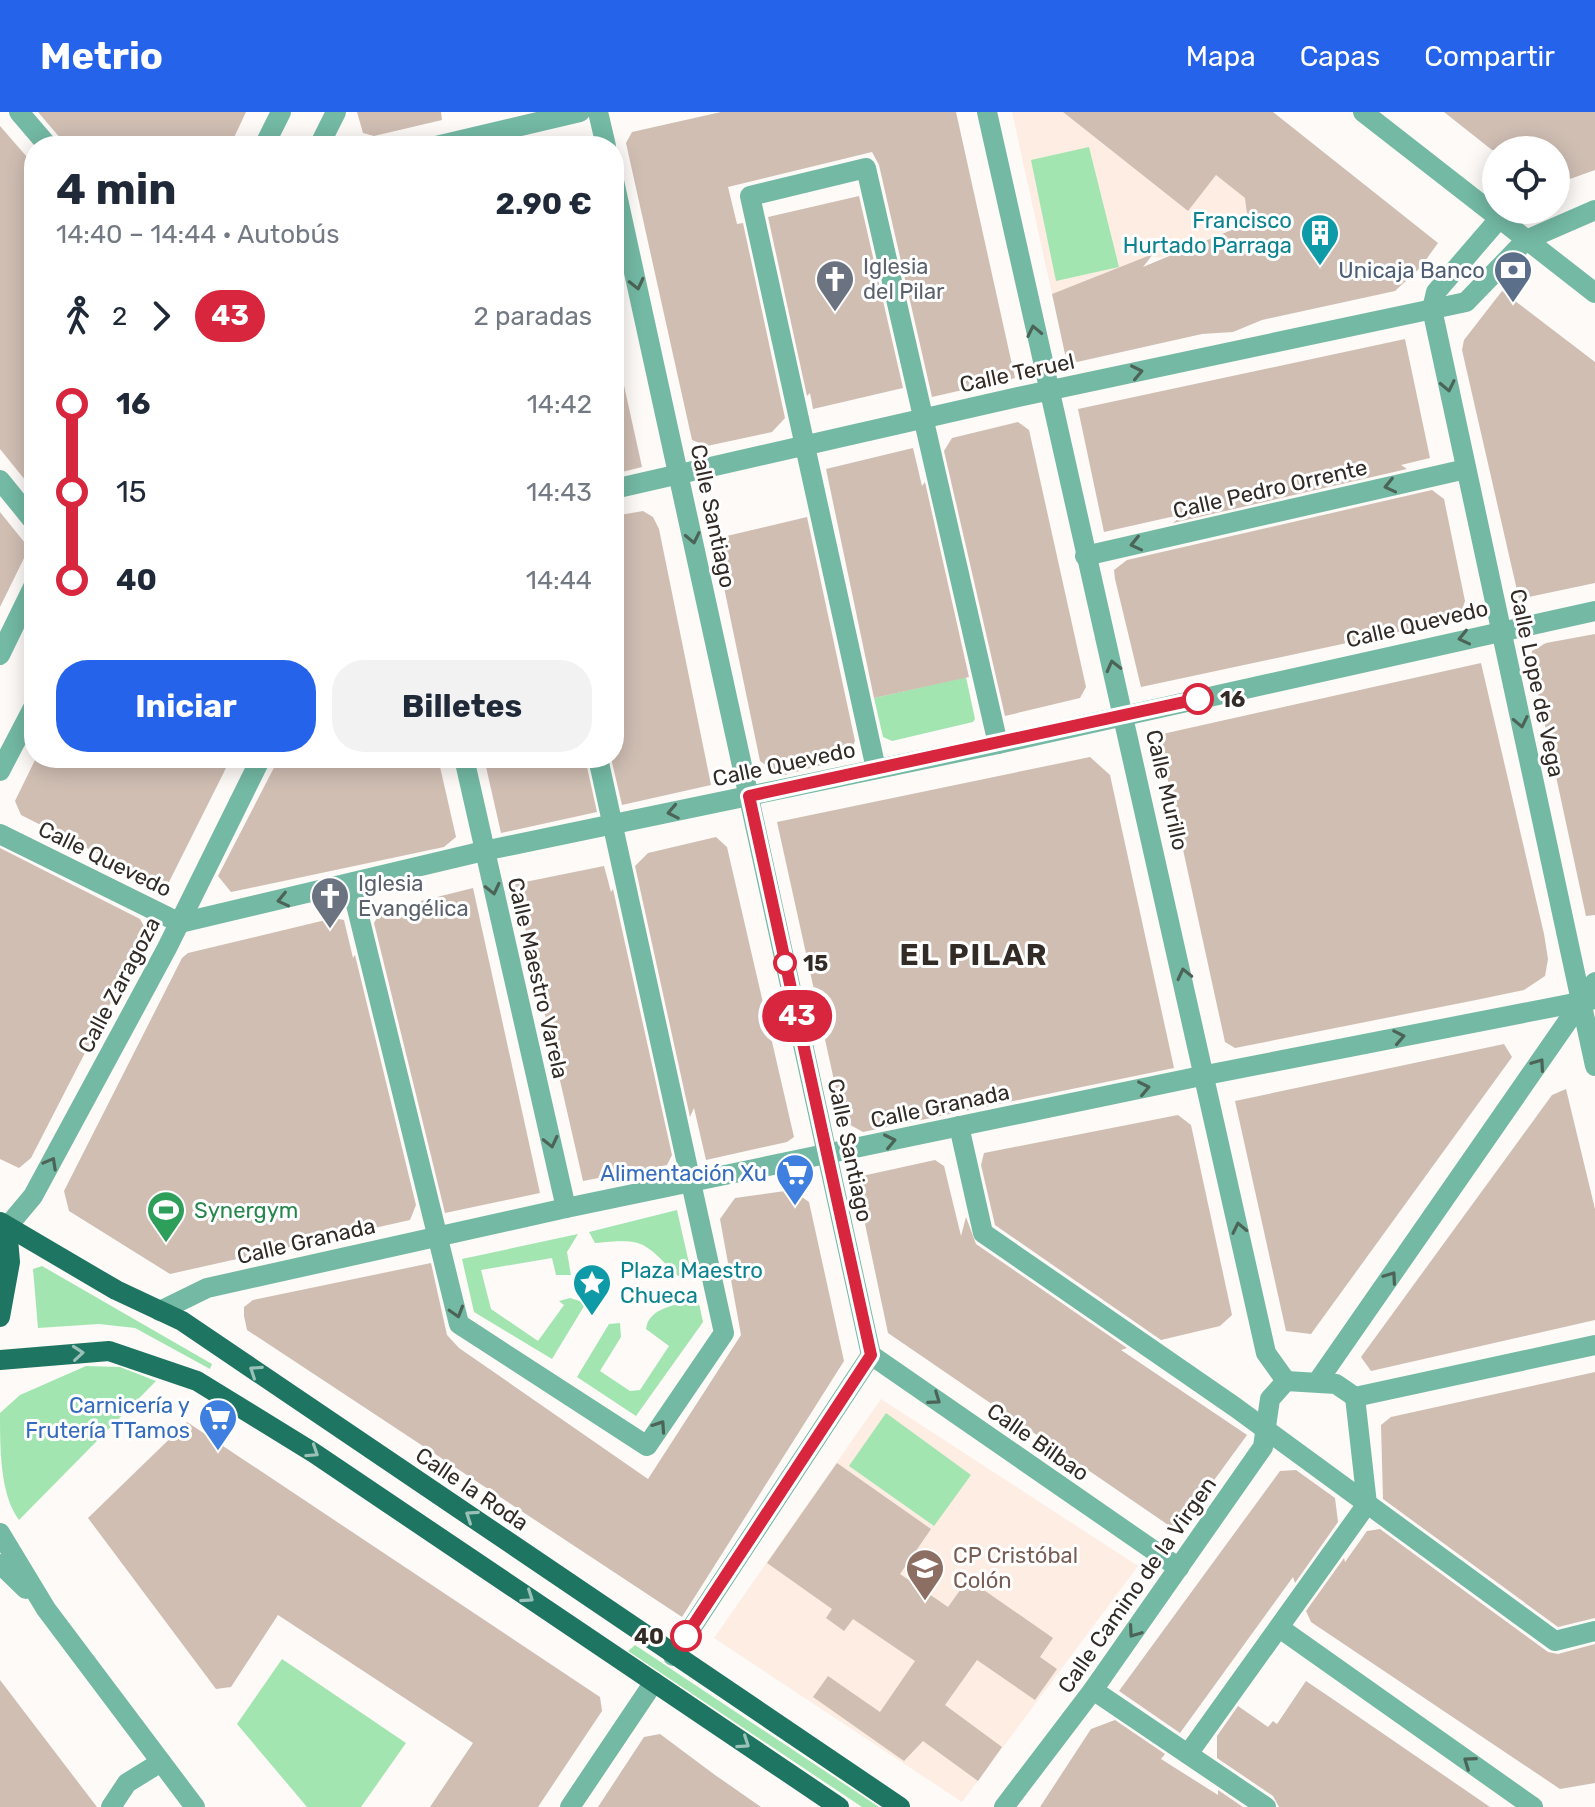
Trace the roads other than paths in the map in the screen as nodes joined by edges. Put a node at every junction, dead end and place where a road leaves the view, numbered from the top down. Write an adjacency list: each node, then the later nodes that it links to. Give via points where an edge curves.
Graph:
1 (19, 112): 8 (street)
2 (281, 112): 9 (street)
3 (336, 112): 10 (street)
4 (580, 112): 11 (street)
5 (598, 112): 12 (street)
6 (987, 112): 21 (street, Calle Murillo, one-way to 6)
7 (1363, 112): 13 (street)
8 (39, 136)
9 (269, 136)
10 (324, 136)
11 (483, 136)
12 (604, 136)
13 (1482, 207)
14 (1595, 210): 18 (street)
15 (1495, 224): 20 (street, via 1436,292)
16 (1504, 224): 18 (street)
17 (624, 225): 25 (street, Calle Santiago, one-way to 25)
18 (1526, 240): 19 (street); 20 (street, Calle Teruel, via 1466,302)
19 (1595, 293)
20 (1432, 309): 21 (street, Calle Teruel, one-way to 20); 24 (street, Calle Lope de Vega, one-way to 24)
21 (1047, 391): 22 (street, Calle Teruel); 29 (street, Calle Murillo)
22 (924, 418): 23 (street, Calle Teruel); 23 (street, via 866,168 750,196); 36 (street)
23 (805, 446): 25 (street, Calle Teruel); 40 (street)
24 (1466, 469): 29 (street, Calle Pedro Orrente, one-way to 29); 32 (street, Calle Lope de Vega)
25 (680, 474): 27 (street, Calle Teruel); 42 (street, Calle Santiago, one-way to 42)
26 (0, 480): 28 (street)
27 (624, 487)
28 (24, 510)
29 (1085, 556): 34 (street, Calle Murillo, one-way to 29)
30 (24, 606): 33 (street)
31 (1595, 611): 32 (street, Calle Quevedo)
32 (1501, 630): 34 (street, Calle Quevedo, one-way to 34); 49 (street, Calle Lope de Vega, one-way to 49)
33 (0, 655)
34 (1125, 715): 36 (street, Calle Quevedo); 51 (street, Calle Murillo, one-way to 34)
35 (24, 725): 41 (street)
36 (998, 744): 40 (street, Calle Quevedo)
37 (256, 768): 47 (street, Calle Zaragoza)
38 (466, 768): 45 (street, Calle Maestro Varela)
39 (600, 768): 43 (street)
40 (876, 769): 42 (street, Calle Quevedo)
41 (0, 771)
42 (749, 796): 43 (street, Calle Quevedo, one-way to 43); 53 (street, Calle Santiago)
43 (614, 824): 45 (street, Calle Quevedo); 54 (street)
44 (0, 834): 47 (street, Calle Quevedo)
45 (484, 851): 46 (street, Calle Quevedo); 55 (street, Calle Maestro Varela, one-way to 55)
46 (351, 884): 47 (street, Calle Quevedo, one-way to 47); 57 (street)
47 (180, 923): 56 (street, Calle Zaragoza, one-way to 47, via 33,1196)
48 (1595, 982): 49 (street)
49 (1588, 1000): 50 (street, Calle Lope de Vega); 51 (street, Calle Granada, one-way to 49); 64 (street, one-way to 49)
50 (1595, 1066)
51 (1206, 1075): 52 (street, Calle Granada, one-way to 51); 63 (street, Calle Murillo, one-way to 51, via 1266,1353)
52 (959, 1126): 53 (street, Calle Granada, one-way to 52); 66 (street, via 983,1233)
53 (827, 1155): 54 (street, Calle Granada); 61 (street, Calle Santiago)
54 (693, 1182): 55 (street, Calle Granada); 57 (street, one-way to 54, via 459,1324 647,1446 724,1333)
55 (566, 1208): 57 (street, Calle Granada)
56 (4, 1225): 58 (main road, Calle la Roda); 59 (main road, via 10,1262)
57 (437, 1237): 58 (street, Calle Granada, via 207,1288)
58 (160, 1311): 74 (main road, Calle la Roda, one-way to 58)
59 (0, 1317)
60 (1595, 1345): 65 (street)
61 (871, 1355): 70 (street, Calle Bilbao, one-way to 70); 74 (street)
62 (0, 1360): 75 (main road, one-way to 75, via 109,1351 197,1381 314,1453)
63 (1286, 1381): 64 (street); 66 (street, Calle Camino de la Virgen, via 1270,1399)
64 (1318, 1381): 65 (street, via 1336,1384)
65 (1355, 1397): 67 (street)
66 (1266, 1430): 67 (street); 70 (street, Calle Camino de la Virgen, via 1263,1447)
67 (1367, 1504): 72 (street); 73 (street, via 1555,1641)
68 (0, 1533): 71 (street)
69 (0, 1564): 71 (street)
70 (1179, 1568): 76 (street, Calle Camino de la Virgen, one-way to 76)
71 (46, 1609): 78 (street)
72 (1281, 1629): 77 (street); 86 (street, one-way to 72)
73 (1595, 1631)
74 (673, 1656): 83 (main road, Calle la Roda)
75 (654, 1682): 81 (street); 82 (main road, one-way to 82)
76 (1093, 1690): 77 (street); 84 (street, Calle Camino de la Virgen)
77 (1188, 1754): 85 (street)
78 (161, 1762): 79 (street, via 127,1783); 80 (street)
79 (111, 1807)
80 (195, 1807)
81 (570, 1807)
82 (839, 1807)
83 (900, 1807)
84 (1004, 1807)
85 (1266, 1807)
86 (1533, 1807)

